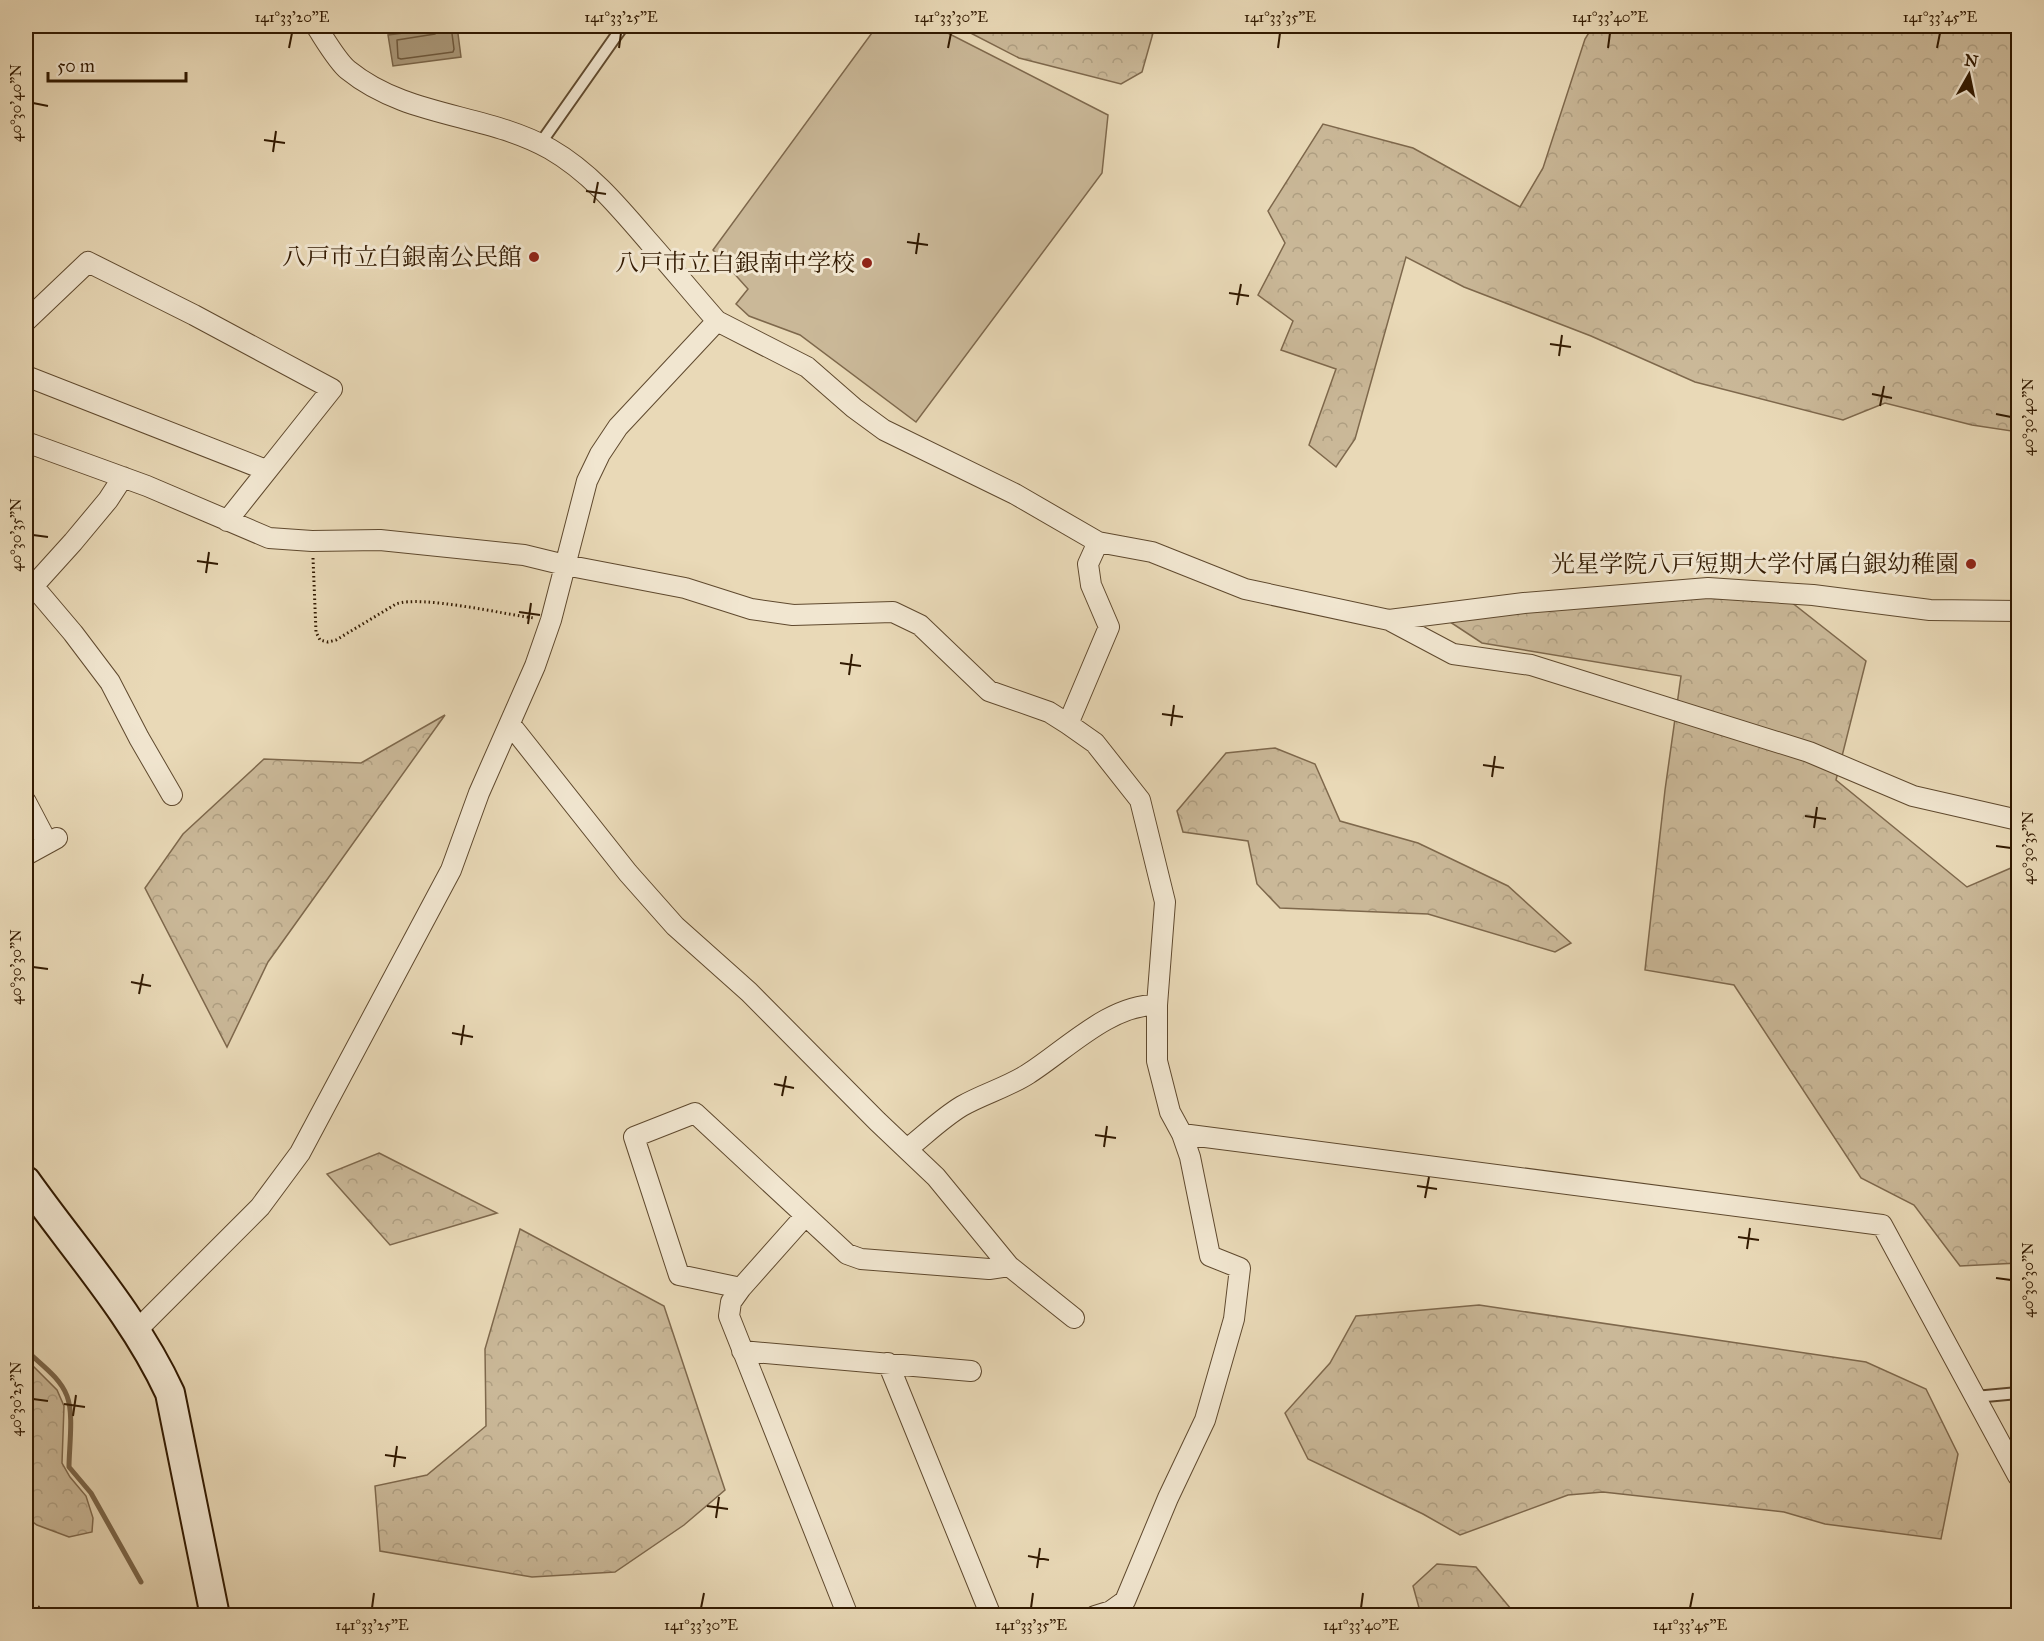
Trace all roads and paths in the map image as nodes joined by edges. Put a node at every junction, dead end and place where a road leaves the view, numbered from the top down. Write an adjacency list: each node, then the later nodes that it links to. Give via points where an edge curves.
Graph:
1 (320, 26): 3 (street, via 346,68 374,88 418,107)
2 (623, 26): 3 (lane)
3 (540, 144): 5 (street, via 575,165 615,202)
4 (26, 321): 8 (street, via 88,262 333,390)
5 (717, 321): 12 (street, via 807,367 884,430 1015,494); 13 (street, via 618,427 600,454 587,481)
6 (26, 376): 8 (street)
7 (26, 442): 9 (street)
8 (266, 470): 10 (street)
9 (123, 477): 10 (street); 14 (street)
10 (228, 520): 11 (street, via 269,538)
11 (312, 542): 13 (street, via 380,540 524,555); 16 (path, via 316,632 320,640 336,640 405,601)
12 (1098, 542): 17 (street, via 1152,552 1245,589); 19 (street, via 1088,564 1091,585 1109,627)
13 (565, 565): 16 (street); 19 (street, via 685,588 751,609 793,615 893,612 920,625 989,691 1049,712)
14 (30, 591): 20 (street, via 72,633 110,682)
15 (2019, 611): 17 (street, via 1930,610 1813,595 1708,588 1524,603)
16 (551, 620): 18 (street)
17 (1389, 620): 22 (street, via 1452,654 1531,665 1809,752 1914,796)
18 (510, 724): 26 (street, via 675,926 749,992); 32 (street, via 451,870 300,1153 260,1207)
19 (1068, 724): 24 (street, via 1095,742 1140,800 1165,902)
20 (172, 795)
21 (26, 802): 23 (street, via 52,840)
22 (2019, 820)
23 (26, 855)
24 (1157, 1005): 25 (street, via 1157,1061 1170,1112); 26 (street, via 1127,1009 1069,1043 1028,1074 961,1107)
25 (1182, 1134): 37 (street, via 1882,1226); 44 (street, via 1210,1256 1240,1268 1234,1319 1204,1420 1125,1601)
26 (907, 1149): 29 (street, via 936,1177)
27 (26, 1181): 32 (street)
28 (805, 1216): 29 (street, via 847,1254 861,1259 988,1269); 30 (street); 30 (street, via 695,1113 634,1137 679,1275)
29 (1009, 1266): 31 (street)
30 (741, 1288): 33 (street, via 731,1302 729,1316)
31 (1074, 1318)
32 (136, 1331): 41 (street, via 170,1393)
33 (742, 1351): 34 (street); 42 (street)
34 (888, 1363): 35 (street); 43 (street)
35 (971, 1371)
36 (2019, 1393): 37 (lane)
37 (1975, 1396): 38 (street)
38 (2019, 1476)
39 (38, 1607): 40 (path)
40 (56, 1616)
41 (215, 1616)
42 (848, 1616)
43 (991, 1616)
44 (1095, 1616)

